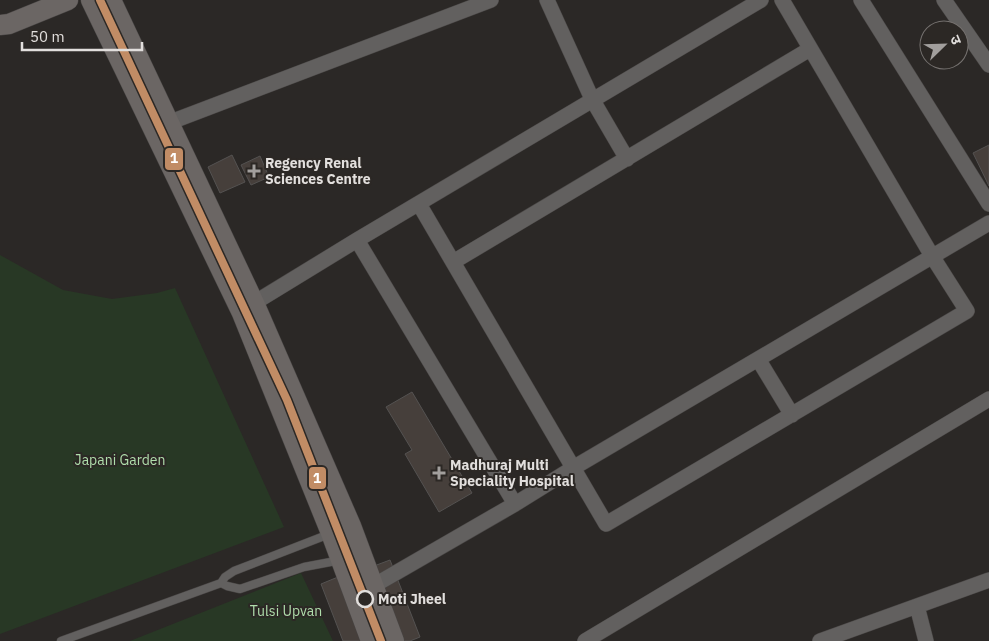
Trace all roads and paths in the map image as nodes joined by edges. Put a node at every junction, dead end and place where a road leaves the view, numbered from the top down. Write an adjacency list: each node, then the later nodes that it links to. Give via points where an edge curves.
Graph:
1 (39, 0): 11 (main road)
2 (68, 0): 12 (main road)
3 (91, 0): 31 (main road, via 242,313)
4 (111, 0): 16 (main road)
5 (491, 0): 16 (street)
6 (547, 0): 15 (street)
7 (760, 0): 15 (street)
8 (782, 0): 13 (street)
9 (861, 0): 19 (street)
10 (944, 0): 14 (street)
11 (0, 20)
12 (0, 25)
13 (810, 49): 17 (street); 22 (street)
14 (989, 65)
15 (592, 99): 17 (street); 18 (street)
16 (168, 123): 24 (main road)
17 (627, 159): 23 (street)
18 (419, 204): 21 (street); 23 (street)
19 (989, 204)
20 (989, 223): 22 (street)
21 (356, 240): 24 (street); 29 (street)
22 (932, 256): 25 (street); 27 (street, via 967,311)
23 (453, 262): 28 (street)
24 (254, 303): 30 (main road)
25 (758, 359): 27 (street); 28 (street)
26 (989, 400): 41 (street)
27 (792, 415): 28 (street, via 606,524)
28 (573, 468): 29 (street)
29 (515, 504): 35 (street)
30 (351, 526): 31 (lane); 35 (main road)
31 (331, 533): 32 (main road); 34 (lane, via 234,571)
32 (341, 560): 34 (lane, via 304,567 240,588); 36 (main road)
33 (989, 580): 37 (street)
34 (221, 583): 38 (lane)
35 (374, 586): 36 (street); 40 (main road)
36 (353, 594): 39 (main road)
37 (917, 606): 42 (street); 43 (street)
38 (61, 641)
39 (371, 641)
40 (394, 641)
41 (585, 641)
42 (820, 641)
43 (926, 641)

